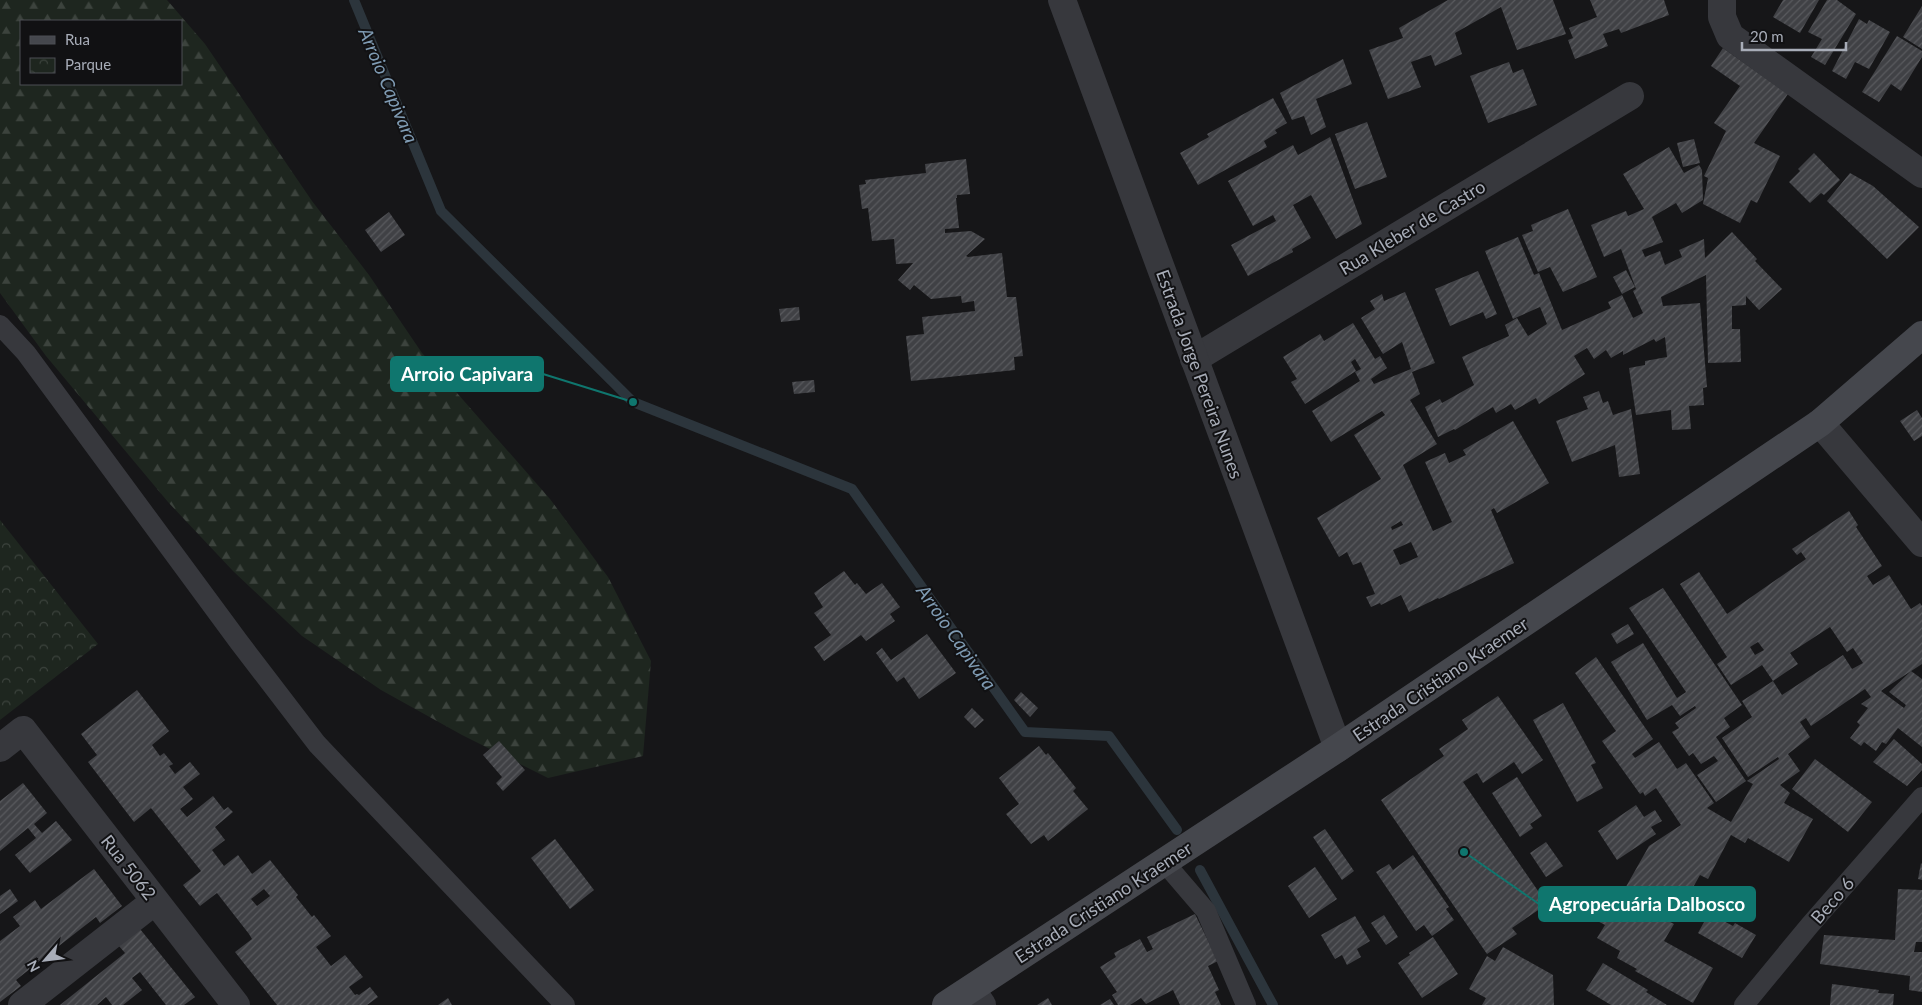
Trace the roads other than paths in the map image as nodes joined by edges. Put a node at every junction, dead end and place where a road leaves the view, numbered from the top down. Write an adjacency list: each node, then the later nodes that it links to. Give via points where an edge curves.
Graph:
1 (1062, 0): 7 (street, Estrada Jorge Pereira Nunes)
2 (1722, 0): 4 (street, via 1722,17 1730,36)
3 (1630, 96): 7 (street, Rua Kleber de Castro)
4 (1922, 174)
5 (0, 325): 18 (lane, via 26,353 316,744)
6 (1922, 335): 8 (main road, Estrada Cristiano Kraemer)
7 (1194, 359): 11 (street, Estrada Jorge Pereira Nunes)
8 (1820, 423): 9 (street); 11 (main road, Estrada Cristiano Kraemer)
9 (1922, 544)
10 (0, 748): 14 (street, Rua 5062, via 23,730)
11 (1338, 748): 13 (main road, Estrada Cristiano Kraemer)
12 (1922, 797): 21 (lane, Beco 6, via 1810,924)
13 (1164, 862): 15 (main road, Estrada Cristiano Kraemer); 20 (lane, via 1206,911)
14 (155, 901): 16 (street); 17 (street, Rua 5062)
15 (976, 997): 19 (main road, Estrada Cristiano Kraemer)
16 (22, 1005)
17 (236, 1005)
18 (565, 1005)
19 (946, 1005)
20 (1246, 1005)
21 (1744, 1005)

